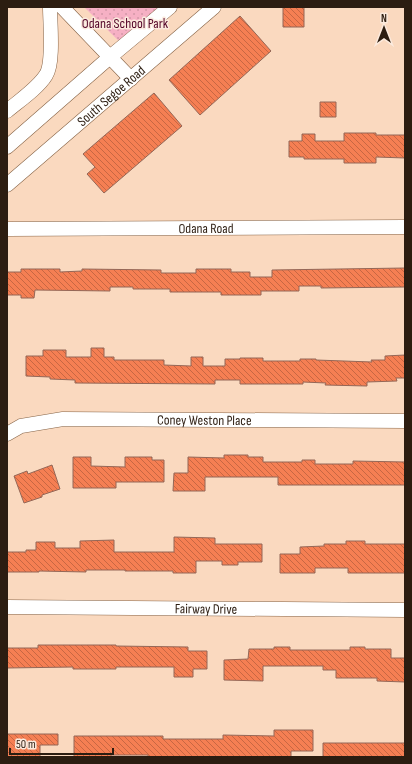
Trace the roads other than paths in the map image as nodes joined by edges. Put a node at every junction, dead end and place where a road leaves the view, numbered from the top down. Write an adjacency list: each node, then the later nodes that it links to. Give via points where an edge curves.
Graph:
1 (50, 7): 7 (street, via 48,72 40,83)
2 (62, 7): 5 (street)
3 (170, 7): 5 (street, South Segoe Road)
4 (214, 7): 6 (street, South Segoe Road)
5 (110, 57): 6 (street); 8 (street, South Segoe Road)
6 (131, 79): 9 (street, South Segoe Road)
7 (7, 111)
8 (7, 147)
9 (7, 184)
10 (405, 227): 11 (street, Odana Road)
11 (7, 229)
12 (405, 421): 13 (street, Coney Weston Place, via 64,419 20,426)
13 (7, 434)
14 (7, 606): 15 (street, Fairway Drive)
15 (405, 610)

